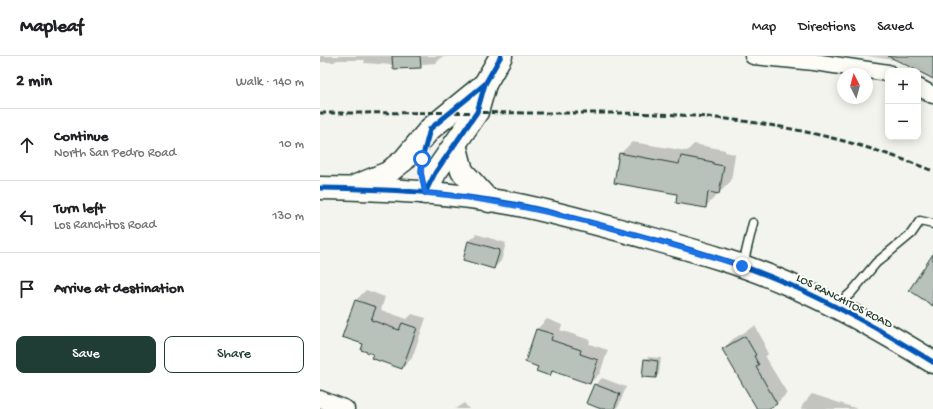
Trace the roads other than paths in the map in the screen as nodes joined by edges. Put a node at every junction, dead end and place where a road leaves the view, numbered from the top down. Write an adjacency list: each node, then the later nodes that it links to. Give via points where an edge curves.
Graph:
1 (501, 56): 4 (main road)
2 (753, 56): 3 (street)
3 (885, 73)
4 (485, 84): 7 (main road); 8 (main road, via 477,112)
5 (921, 88): 6 (street)
6 (933, 95)
7 (430, 128): 10 (main road, via 404,160 388,173); 11 (main road, via 422,159 421,172)
8 (455, 144): 11 (main road); 12 (main road, via 462,172)
9 (320, 188): 10 (main road, LOS RANCHITOS ROAD)
10 (351, 188): 11 (main road, LOS RANCHITOS ROAD)
11 (425, 193): 12 (main road, LOS RANCHITOS ROAD)
12 (490, 200): 15 (main road, LOS RANCHITOS ROAD, via 592,223)
13 (753, 223): 15 (lane)
14 (933, 224): 16 (lane, via 920,221 911,234 876,263 851,293)
15 (742, 266): 16 (main road, LOS RANCHITOS ROAD, via 787,283)
16 (835, 307): 17 (main road, LOS RANCHITOS ROAD)
17 (933, 362)
18 (320, 399): 19 (street)
19 (346, 409)

